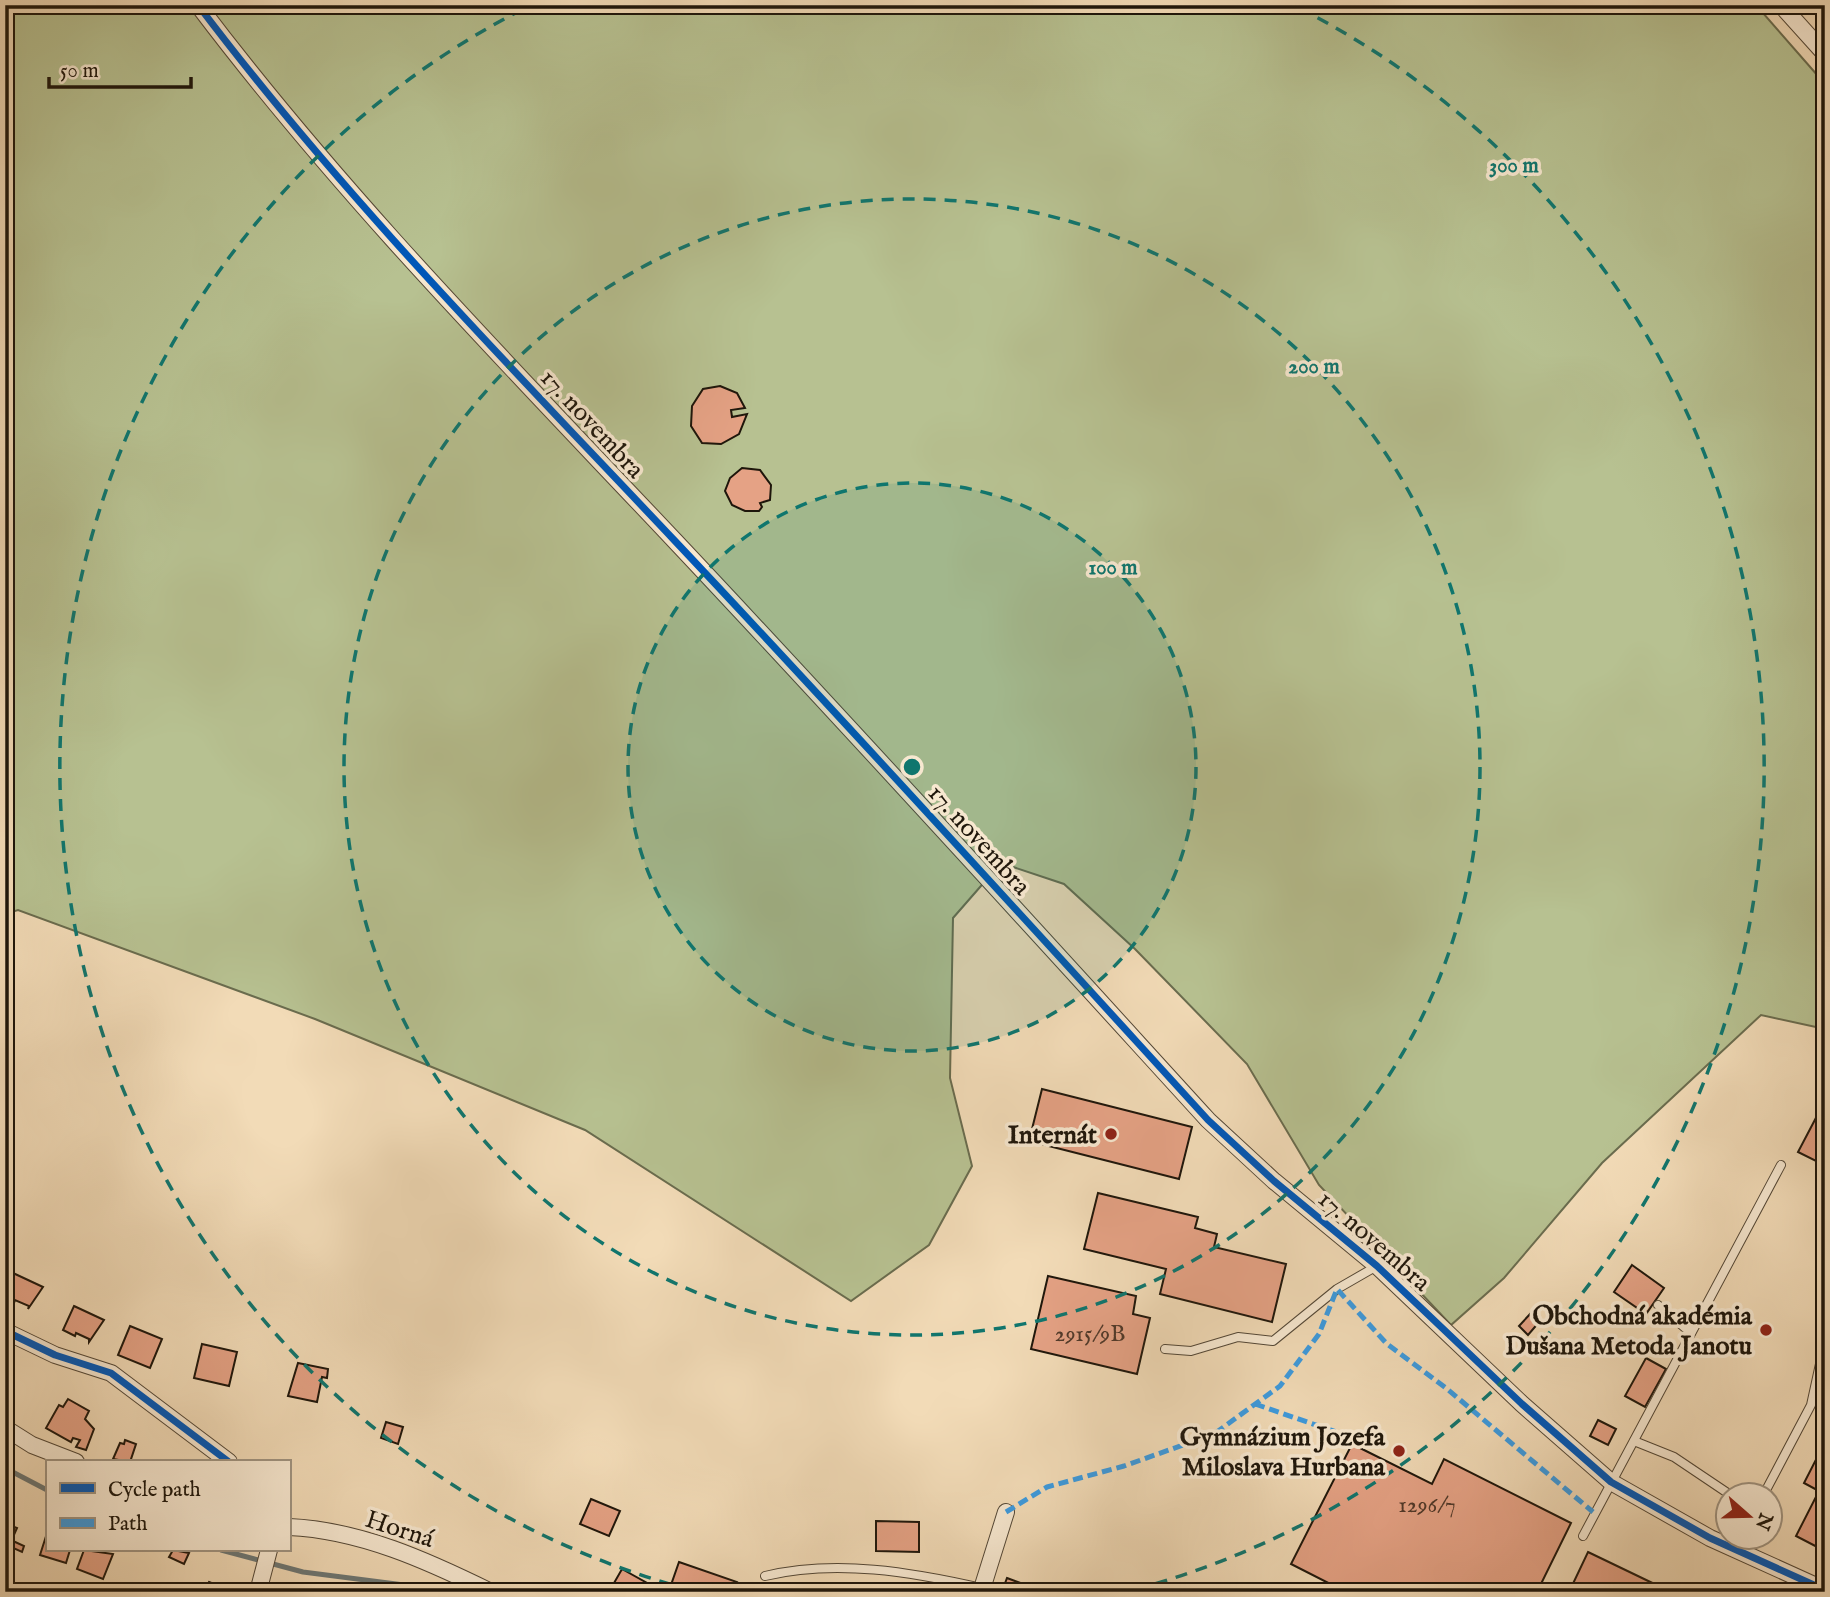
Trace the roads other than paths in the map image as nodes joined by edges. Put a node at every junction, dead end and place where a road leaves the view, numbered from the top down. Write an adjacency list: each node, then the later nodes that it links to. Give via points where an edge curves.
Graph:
1 (198, 5): 5 (street, 17. novembra, via 261,89 360,206 841,718 1208,1120)
2 (1781, 5): 3 (street)
3 (1825, 54)
4 (1781, 1165): 8 (lane)
5 (1377, 1266): 10 (lane, via 1337,1289 1273,1341 1238,1337 1191,1350); 15 (street, 17. novembra)
6 (1658, 1305): 8 (lane)
7 (5, 1331): 14 (street, via 55,1355 111,1373)
8 (1691, 1333): 12 (lane)
9 (1825, 1341): 16 (lane, via 1811,1405)
10 (1165, 1349)
11 (5, 1428): 13 (street)
12 (1634, 1441): 15 (lane); 17 (lane, via 1674,1457)
13 (71, 1460)
14 (226, 1460)
15 (1611, 1482): 20 (lane); 23 (street, 17. novembra, via 1710,1538)
16 (1770, 1482)
17 (1714, 1484)
18 (1006, 1512): 24 (street)
19 (290, 1527): 27 (street, Horná, via 315,1528 419,1557)
20 (1583, 1536)
21 (268, 1552): 26 (street)
22 (765, 1576): 24 (lane, via 819,1567 914,1575)
23 (1797, 1576): 25 (street, 17. novembra); 28 (lane)
24 (981, 1590)
25 (1825, 1590)
26 (258, 1591)
27 (491, 1592)
28 (1785, 1592)

